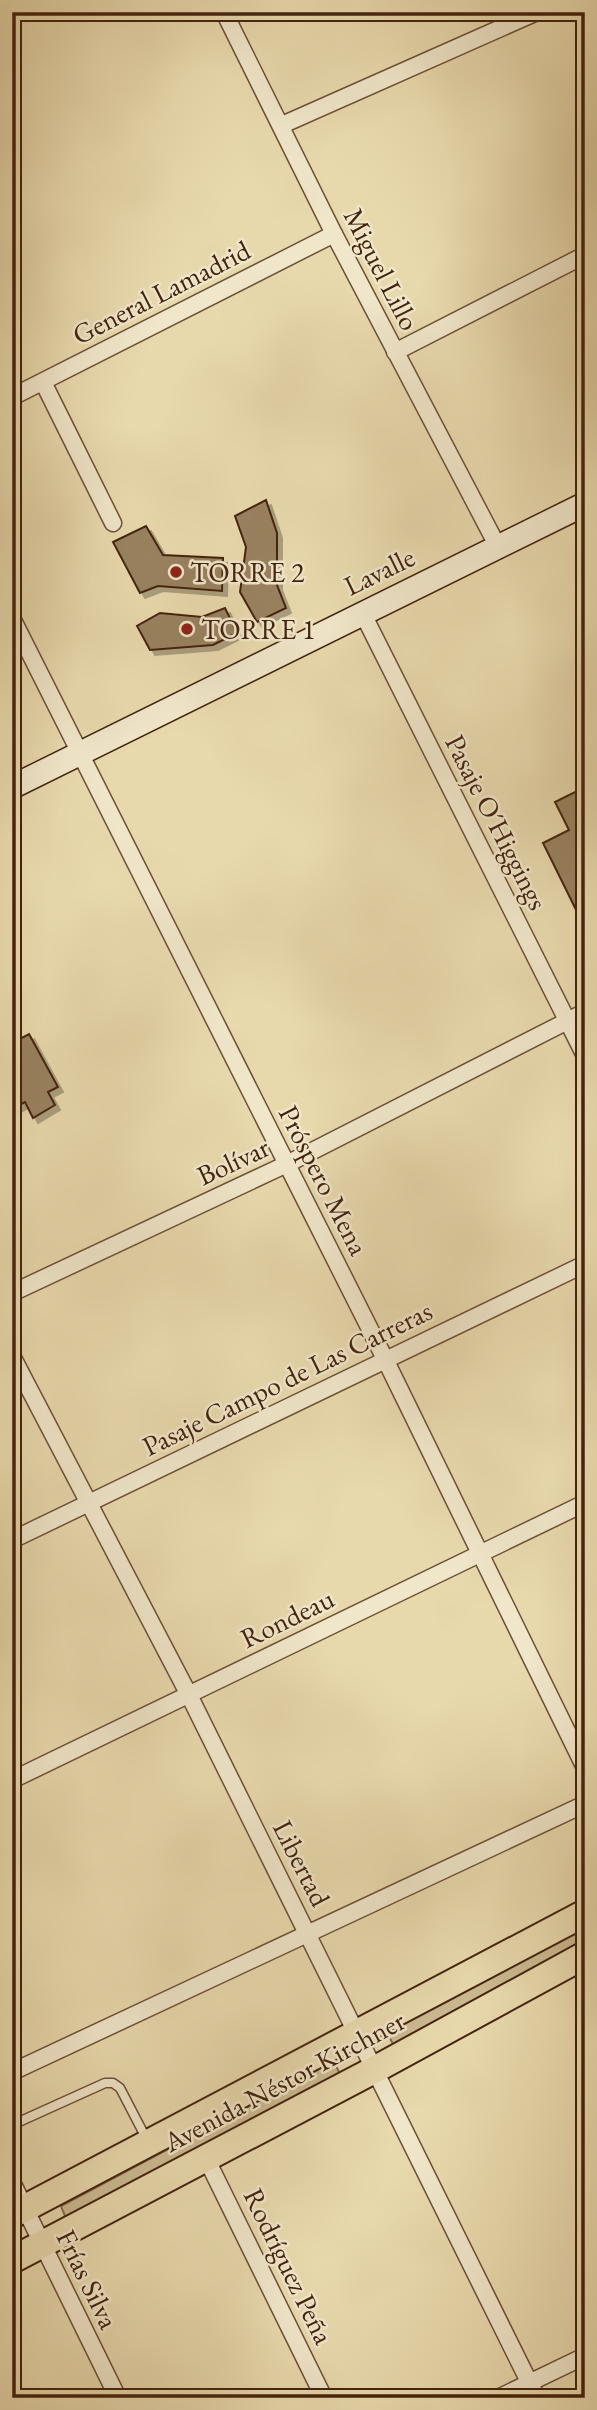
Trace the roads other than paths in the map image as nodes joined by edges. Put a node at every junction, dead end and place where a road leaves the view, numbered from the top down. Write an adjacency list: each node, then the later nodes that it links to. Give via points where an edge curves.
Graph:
1 (224, 12): 3 (street, Miguel Lillo)
2 (537, 12): 3 (street)
3 (282, 125): 4 (street, Miguel Lillo)
4 (334, 234): 6 (street, Miguel Lillo); 7 (street, General Lamadrid)
5 (585, 255): 6 (street)
6 (395, 352): 11 (street, Miguel Lillo)
7 (43, 382): 8 (street, General Lamadrid); 10 (street)
8 (12, 397)
9 (585, 504): 11 (street, Lavalle)
10 (113, 523)
11 (498, 547): 12 (street, Lavalle)
12 (362, 612): 14 (street, Lavalle); 17 (street, Pasaje O´Higgings)
13 (12, 618): 14 (street, Próspero Mena)
14 (80, 754): 15 (street, Lavalle); 19 (street, Próspero Mena)
15 (12, 787)
16 (585, 1012): 17 (street, Bolívar)
17 (567, 1020): 18 (street, Pasaje O´Higgings); 19 (street, Bolívar)
18 (585, 1056)
19 (287, 1164): 21 (street, Bolívar); 23 (street, Próspero Mena)
20 (585, 1264): 23 (street, Pasaje Campo de Las Carreras)
21 (12, 1293)
22 (12, 1356): 25 (street, Libertad)
23 (385, 1359): 25 (street, Pasaje Campo de Las Carreras); 27 (street, Próspero Mena)
24 (585, 1503): 27 (street, Rondeau)
25 (87, 1504): 26 (street, Pasaje Campo de Las Carreras); 28 (street, Libertad)
26 (12, 1540)
27 (481, 1552): 28 (street, Rondeau); 29 (street, Próspero Mena)
28 (189, 1695): 30 (street, Rondeau); 33 (street, Libertad)
29 (585, 1768)
30 (12, 1780)
31 (585, 1804): 33 (street)
32 (585, 1913): 35 (main road, Avenida Néstor Kirchner)
33 (308, 1935): 35 (street, Libertad); 37 (street)
34 (585, 1955): 36 (main road, Avenida Néstor Kirchner)
35 (357, 2035): 36 (street, Libertad); 39 (main road, Avenida Néstor Kirchner)
36 (374, 2070): 40 (main road, Avenida Néstor Kirchner); 46 (street, Libertad)
37 (12, 2072)
38 (12, 2125): 39 (lane, via 113,2083)
39 (149, 2144): 42 (main road, Avenida Néstor Kirchner)
40 (206, 2158): 43 (main road, Avenida Néstor Kirchner); 48 (street, Rodríguez Peña)
41 (12, 2182): 42 (street, Frías Silva)
42 (19, 2212): 43 (street, Frías Silva)
43 (42, 2245): 44 (main road, Avenida Néstor Kirchner); 47 (street, Frías Silva)
44 (12, 2260)
45 (585, 2356): 46 (street)
46 (530, 2382): 49 (street); 50 (street, Libertad)
47 (118, 2398)
48 (324, 2398)
49 (498, 2398)
50 (537, 2398)

